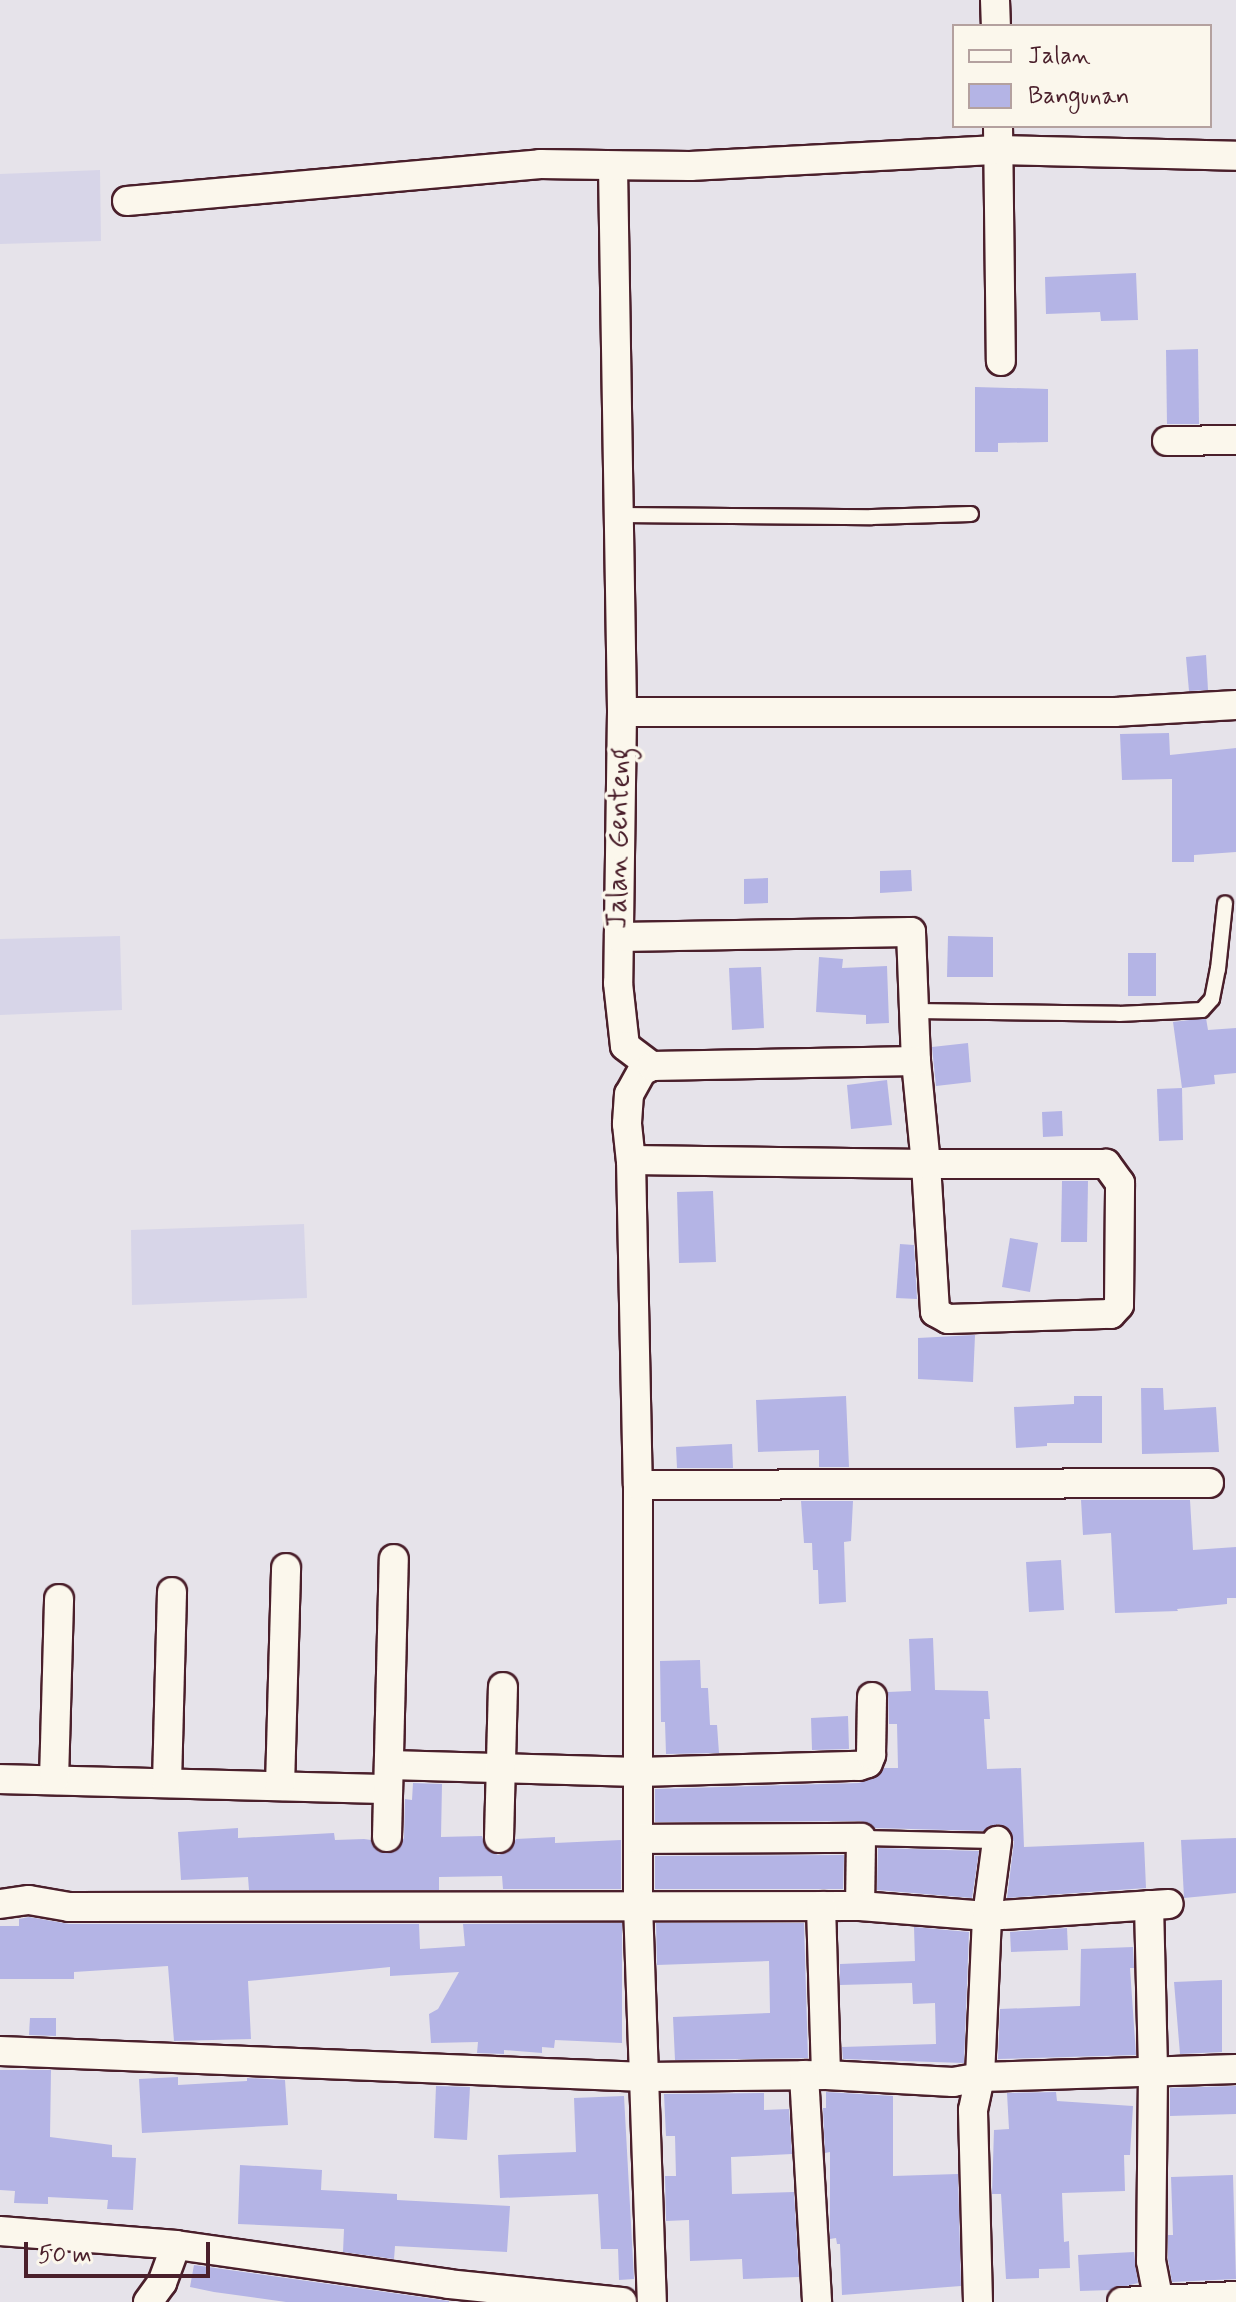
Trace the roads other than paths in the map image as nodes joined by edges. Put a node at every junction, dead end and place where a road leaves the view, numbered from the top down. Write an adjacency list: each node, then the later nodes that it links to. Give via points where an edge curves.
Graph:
1 (995, 0): 2 (street)
2 (996, 24)
3 (998, 138): 4 (street); 5 (street); 7 (street)
4 (1236, 156)
5 (613, 167): 6 (street, via 540,164); 11 (street, Jalan Genteng)
6 (127, 201)
7 (1001, 361)
8 (1236, 440): 9 (street)
9 (1167, 441)
10 (971, 514): 11 (lane)
11 (620, 515): 13 (street, Jalan Genteng)
12 (1236, 705): 13 (street, via 1115,712)
13 (622, 712): 15 (street, Jalan Genteng)
14 (1225, 903): 16 (lane, via 1212,999 1202,1010)
15 (619, 937): 16 (street, via 909,931); 18 (street, Jalan Genteng, via 622,1036 632,1054)
16 (915, 1011): 17 (street)
17 (916, 1061): 18 (street); 20 (street)
18 (652, 1066): 19 (street, via 642,1071 629,1094)
19 (631, 1160): 20 (street); 22 (street)
20 (926, 1164): 20 (street, via 1106,1164 1120,1183 1117,1311 939,1317 930,1271)
21 (1209, 1483): 22 (street)
22 (638, 1485): 30 (street)
23 (394, 1559): 31 (street)
24 (286, 1568): 35 (street)
25 (172, 1592): 34 (street)
26 (59, 1599): 33 (street)
27 (503, 1687): 29 (street)
28 (872, 1697): 30 (street, via 871,1755 859,1766)
29 (501, 1768): 30 (street); 31 (street); 37 (street)
30 (638, 1772): 39 (street)
31 (389, 1777): 35 (street); 36 (street)
32 (0, 1779): 33 (street)
33 (54, 1780): 34 (street)
34 (167, 1783): 35 (street)
35 (280, 1786)
36 (387, 1837)
37 (499, 1838)
38 (861, 1838): 39 (street); 40 (lane); 44 (street)
39 (639, 1839): 42 (street)
40 (997, 1841): 45 (street)
41 (0, 1904): 42 (street, via 29,1900 69,1907)
42 (638, 1905): 43 (street); 50 (street)
43 (821, 1906): 44 (street); 49 (street)
44 (860, 1906): 45 (street)
45 (987, 1916): 48 (street, via 1159,1904); 51 (street)
46 (0, 2051): 50 (street)
47 (1236, 2069): 48 (street)
48 (1153, 2073): 51 (street); 63 (street, via 1151,2261)
49 (815, 2075): 50 (street); 51 (street, via 953,2082); 60 (street)
50 (645, 2077): 59 (street)
51 (980, 2077): 61 (street, via 972,2154)
52 (0, 2231): 53 (street)
53 (176, 2245): 54 (street); 57 (street, via 162,2283)
54 (447, 2293): 56 (street)
55 (1236, 2296): 63 (street)
56 (534, 2297): 58 (street)
57 (148, 2302)
58 (622, 2302)
59 (652, 2302)
60 (817, 2302)
61 (978, 2302)
62 (1122, 2302): 63 (street)
63 (1159, 2302)

